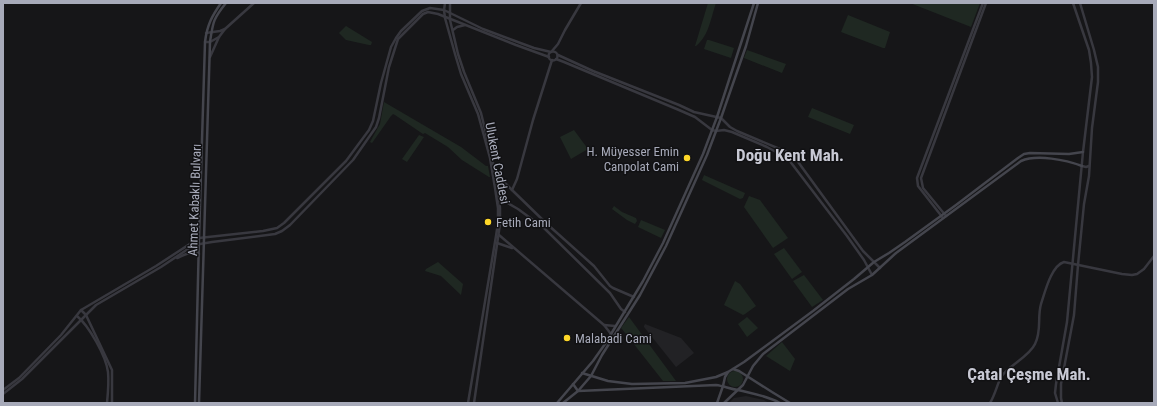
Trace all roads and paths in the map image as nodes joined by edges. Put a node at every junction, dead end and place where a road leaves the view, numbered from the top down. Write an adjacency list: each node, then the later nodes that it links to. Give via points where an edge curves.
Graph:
1 (221, 3): 20 (main road, Ahmet Kabaklı Bulvarı, via 209,22)
2 (226, 3): 21 (main road, Ahmet Kabaklı Bulvarı, via 216,16)
3 (254, 3): 18 (street)
4 (445, 3): 13 (street, Ulukent Caddesi)
5 (450, 3): 14 (street)
6 (581, 3): 25 (street)
7 (754, 3): 31 (main road)
8 (758, 3): 32 (main road)
9 (982, 3): 46 (street, via 918,178 918,186)
10 (986, 3): 46 (street, via 921,178 923,188)
11 (1073, 3): 36 (street, via 1089,50 1092,69)
12 (1080, 3): 37 (street, via 1098,67)
13 (444, 10): 14 (street); 15 (street, Ulukent Caddesi); 48 (street, via 426,9 401,31 391,48 369,130 346,161 284,224 263,231)
14 (450, 12): 16 (street); 26 (street, via 483,29)
15 (446, 18): 16 (street); 50 (street, via 428,12 423,14 398,39 389,67 376,128 353,160 290,225 275,234); 87 (street, Ulukent Caddesi, via 454,54 478,114 490,158 498,208 498,223)
16 (450, 20): 17 (street); 19 (street)
17 (465, 25): 19 (street); 29 (street)
18 (225, 29): 21 (street); 22 (street)
19 (453, 30): 43 (street, via 464,72 481,113)
20 (206, 33): 21 (street); 23 (main road, Ahmet Kabaklı Bulvarı)
21 (212, 33): 24 (main road, Ahmet Kabaklı Bulvarı)
22 (219, 37): 24 (street); 28 (street)
23 (205, 42): 24 (street); 49 (main road, Ahmet Kabaklı Bulvarı)
24 (210, 42): 28 (main road, Ahmet Kabaklı Bulvarı)
25 (558, 44): 26 (street); 27 (street)
26 (552, 52): 27 (street); 29 (street)
27 (557, 54): 30 (street); 31 (street, via 694,112)
28 (210, 57): 48 (main road, Ahmet Kabaklı Bulvarı)
29 (549, 57): 30 (street)
30 (554, 60): 33 (street, via 678,109 695,117); 44 (street)
31 (717, 117): 32 (street); 33 (main road)
32 (721, 118): 34 (main road); 35 (street, via 737,131)
33 (712, 130): 34 (street); 63 (main road, via 663,243)
34 (716, 131): 39 (street, via 732,132); 75 (main road, via 666,246 631,311)
35 (787, 152): 38 (street); 39 (street)
36 (1083, 152): 37 (street); 41 (street); 46 (main road, via 1030,153 1020,156)
37 (1090, 153): 42 (street)
38 (793, 155): 40 (street); 57 (street, via 863,251)
39 (784, 157): 40 (street)
40 (789, 160): 60 (street, via 839,225)
41 (1082, 166): 42 (street); 46 (main road, via 1061,160 1025,160); 58 (street)
42 (1090, 166): 59 (street)
43 (496, 177): 44 (street); 45 (street)
44 (512, 190): 63 (street, via 594,266 610,286)
45 (499, 200): 47 (street); 65 (street, via 518,208 544,228 610,293)
46 (944, 216): 57 (main road); 61 (main road)
47 (498, 235): 51 (street); 53 (street)
48 (203, 237): 49 (street); 50 (main road, Ahmet Kabaklı Bulvarı)
49 (199, 238): 52 (main road, Ahmet Kabaklı Bulvarı); 64 (street)
50 (203, 243): 52 (street); 86 (main road, Ahmet Kabaklı Bulvarı)
51 (497, 243): 53 (street); 88 (street)
52 (199, 244): 54 (main road, Ahmet Kabaklı Bulvarı); 56 (street)
53 (514, 248): 69 (street)
54 (199, 254): 56 (street, via 196,252); 85 (main road, Ahmet Kabaklı Bulvarı)
55 (1154, 256): 59 (street, via 1144,269 1132,275)
56 (171, 260): 66 (street, via 96,305)
57 (874, 262): 60 (main road); 61 (street)
58 (1072, 264): 59 (street); 95 (street, via 1060,263 1053,271 1040,309 1040,331 1035,346 1002,377); 96 (street, via 1067,322 1055,393)
59 (1078, 265): 97 (street, via 1074,315 1061,384)
60 (867, 267): 62 (street); 72 (main road, via 813,311)
61 (880, 268): 62 (main road)
62 (872, 275): 76 (main road, via 848,289 763,354)
63 (634, 297): 65 (main road)
64 (81, 310): 66 (street); 67 (street)
65 (625, 312): 70 (main road)
66 (86, 314): 68 (street); 84 (street, via 112,370)
67 (77, 316): 68 (street); 79 (street, via 58,338)
68 (81, 320): 82 (street, via 22,380); 83 (street, via 107,365)
69 (604, 325): 70 (street); 71 (street)
70 (615, 326): 71 (main road)
71 (611, 334): 74 (main road)
72 (733, 369): 73 (main road); 76 (main road)
73 (728, 372): 75 (main road, via 685,383 620,383); 78 (main road)
74 (582, 373): 75 (main road); 77 (main road)
75 (591, 376): 81 (main road)
76 (748, 377): 80 (main road); 94 (main road)
77 (573, 384): 81 (main road); 89 (main road)
78 (724, 386): 80 (main road); 81 (main road); 91 (main road)
79 (3, 390)
80 (738, 390): 92 (main road); 93 (main road, via 763,395)
81 (578, 391): 90 (main road)
82 (3, 394)
83 (107, 403)
84 (112, 403)
85 (195, 403)
86 (199, 403)
87 (468, 403)
88 (474, 403)
89 (557, 403)
90 (562, 403)
91 (717, 403)
92 (724, 403)
93 (780, 403)
94 (790, 403)
95 (990, 403)
96 (1058, 403)
97 (1062, 403)

